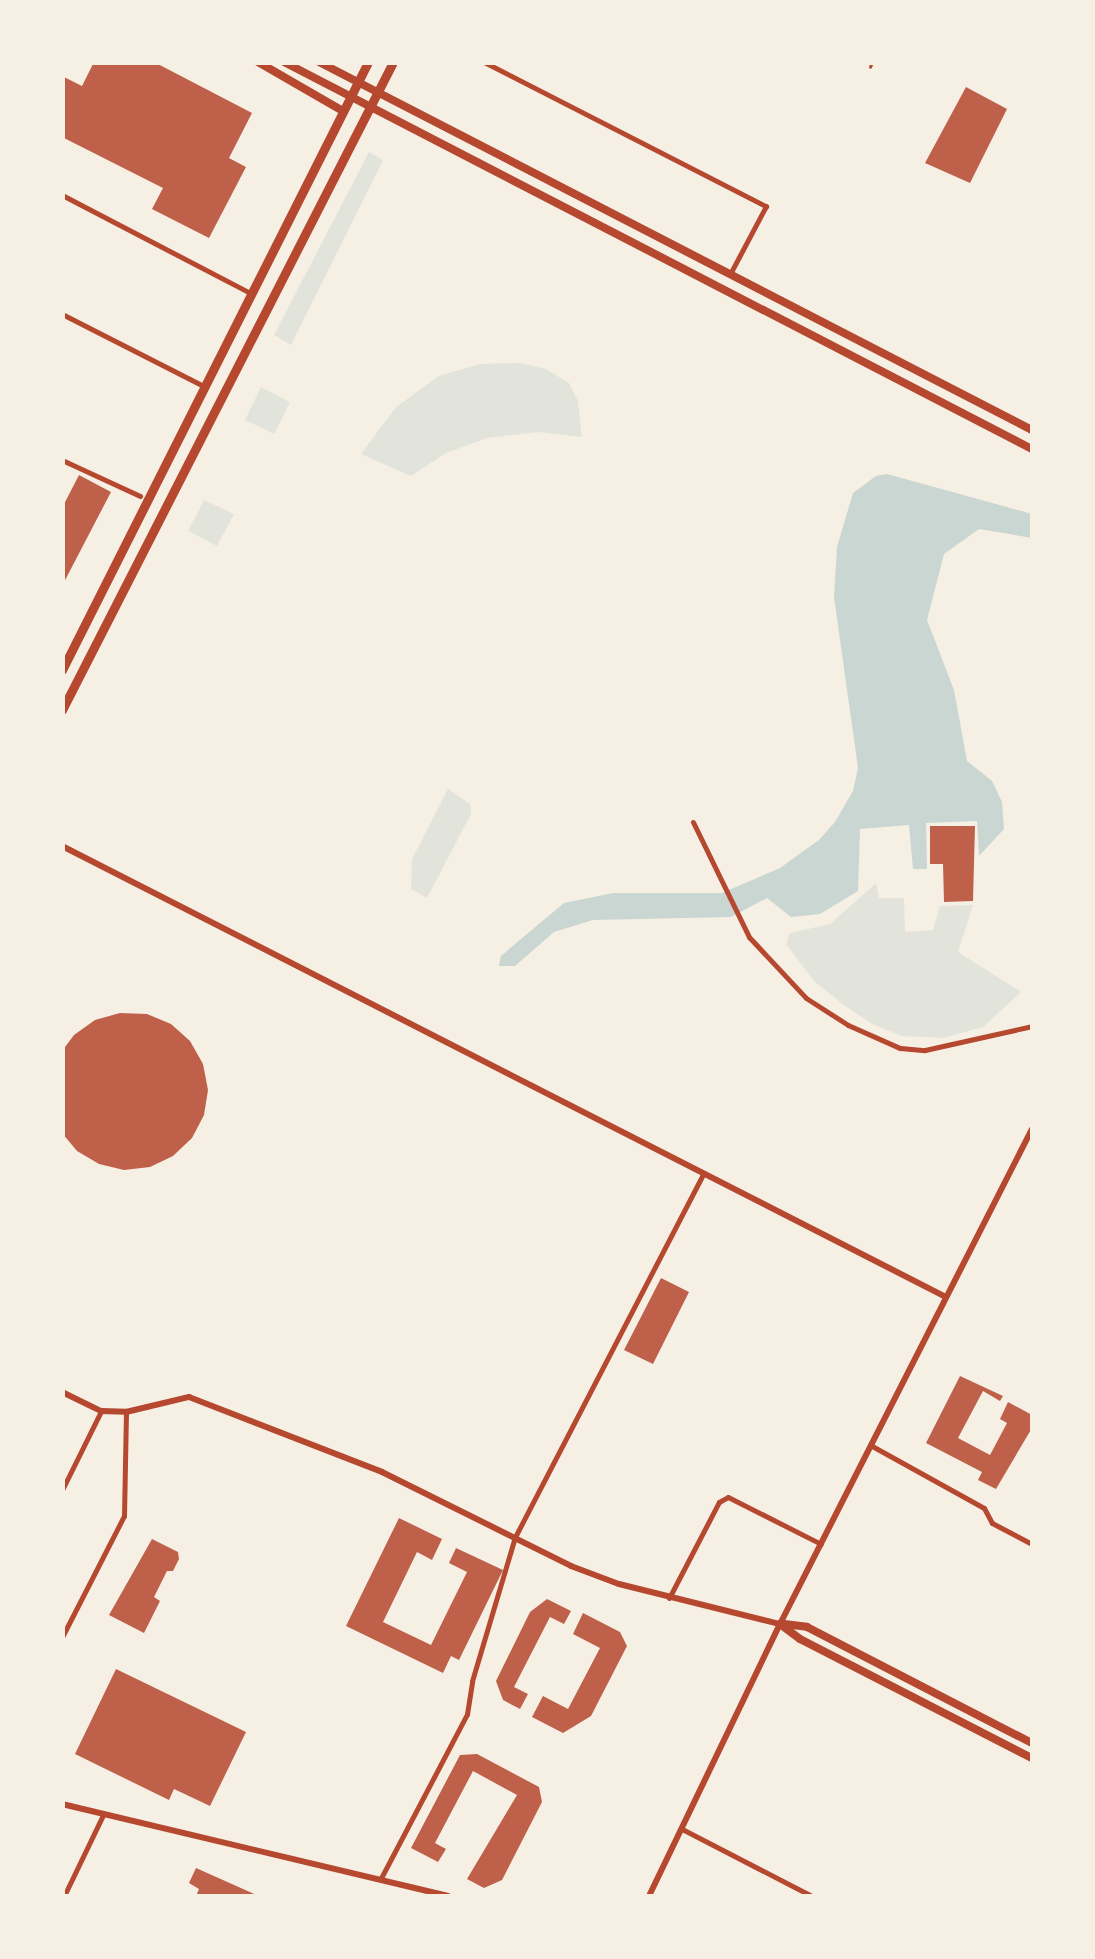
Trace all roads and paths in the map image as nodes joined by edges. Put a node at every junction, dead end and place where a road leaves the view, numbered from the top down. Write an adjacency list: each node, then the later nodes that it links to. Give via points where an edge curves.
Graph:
1 (258, 62): 11 (main road)
2 (284, 62): 9 (main road)
3 (319, 62): 7 (main road)
4 (368, 62): 7 (main road)
5 (393, 62): 8 (main road)
6 (484, 62): 13 (street, via 766,206)
7 (357, 83): 8 (main road); 9 (main road)
8 (376, 94): 10 (main road); 13 (main road)
9 (350, 98): 10 (main road); 11 (main road)
10 (369, 109): 18 (main road); 22 (main road)
11 (343, 111): 14 (main road)
12 (62, 195): 14 (street)
13 (729, 275): 17 (main road)
14 (252, 294): 16 (main road)
15 (62, 314): 16 (street)
16 (205, 387): 21 (main road)
17 (1032, 430)
18 (1032, 449)
19 (62, 460): 20 (street)
20 (140, 496)
21 (62, 670)
22 (62, 710)
23 (692, 822): 25 (street, via 740,922 806,998 848,1025 900,1048 925,1050)
24 (62, 846): 27 (street)
25 (1032, 1026)
26 (1032, 1129): 28 (street)
27 (704, 1174): 28 (street); 34 (street)
28 (946, 1297): 32 (street)
29 (62, 1392): 30 (street)
30 (101, 1411): 31 (street); 33 (street)
31 (126, 1412): 34 (street, via 189,1397 382,1472); 39 (street, via 124,1516)
32 (872, 1446): 35 (street); 36 (street, via 984,1508 992,1523)
33 (62, 1490)
34 (514, 1537): 37 (street, via 571,1566); 45 (street, via 467,1714)
35 (821, 1544): 37 (street, via 728,1497 719,1502); 38 (street)
36 (1032, 1544)
37 (669, 1598): 38 (street)
38 (780, 1624): 40 (main road, via 807,1628); 41 (main road); 44 (street)
39 (62, 1636)
40 (1032, 1743)
41 (1032, 1758)
42 (62, 1804): 43 (street)
43 (103, 1815): 45 (street); 46 (street)
44 (682, 1829): 48 (street); 49 (street)
45 (382, 1878): 47 (street)
46 (64, 1896)
47 (448, 1896)
48 (648, 1896)
49 (812, 1896)

